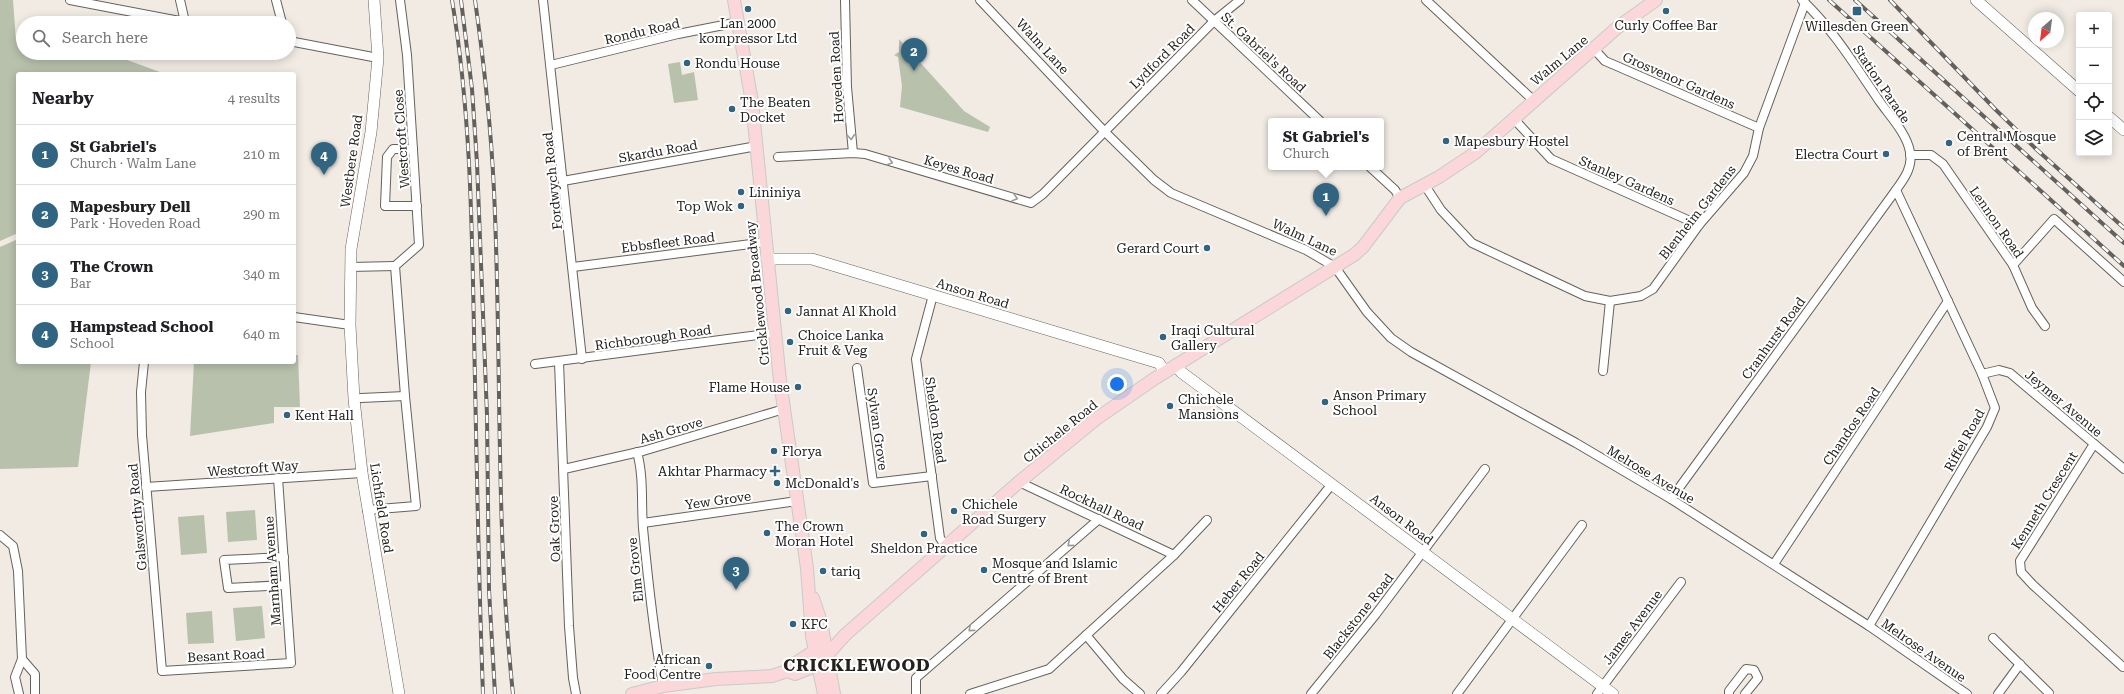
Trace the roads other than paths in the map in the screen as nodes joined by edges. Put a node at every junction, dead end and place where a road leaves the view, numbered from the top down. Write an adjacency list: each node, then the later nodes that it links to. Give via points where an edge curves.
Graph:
1 (70, 0): 16 (street)
2 (180, 0): 17 (street)
3 (276, 0): 18 (street)
4 (374, 0): 23 (street, Westbere Road)
5 (400, 0): 34 (street, Westcroft Close, via 407,55)
6 (543, 0): 24 (street, Fordwych Road)
7 (734, 0): 20 (main road, Cricklewood Broadway)
8 (845, 0): 35 (street, Hoveden Road, one-way to 35, via 847,87)
9 (980, 0): 32 (street, Walm Lane)
10 (1192, 0): 19 (street, St. Gabriel's Road)
11 (1240, 0): 19 (street, Lydford Road)
12 (1426, 0): 26 (street)
13 (1976, 0): 25 (street)
14 (1654, 1): 22 (main road, Walm Lane, via 1633,15)
15 (1804, 1): 30 (street, Blenheim Gardens); 36 (street, Station Parade, via 1837,39 1897,125)
16 (152, 16)
17 (186, 16)
18 (280, 16)
19 (1214, 21): 27 (street, St. Gabriel's Road); 32 (street, Lydford Road)
20 (739, 22): 24 (street, Rondu Road); 33 (main road, Cricklewood Broadway)
21 (296, 42): 23 (street)
22 (1594, 49): 26 (main road, Walm Lane); 30 (street, Grosvenor Gardens, via 1605,61)
23 (378, 58): 49 (street, Westbere Road, via 371,132)
24 (551, 65): 39 (street, Fordwych Road)
25 (2076, 87)
26 (1533, 100): 28 (main road, Walm Lane)
27 (1317, 118)
28 (1514, 119): 40 (main road, Walm Lane, via 1475,153); 44 (street, Stanley Gardens, via 1551,159)
29 (2112, 120): 31 (street)
30 (1759, 128): 44 (street, Blenheim Gardens, via 1753,156 1744,173)
31 (2124, 130)
32 (1104, 131): 35 (street, Keyes Road, one-way to 32, via 864,154 1031,203 1043,194); 51 (street, Walm Lane, via 1154,180 1172,193 1306,250)
33 (757, 146): 39 (street, Skardu Road); 45 (main road, Cricklewood Broadway)
34 (413, 149): 43 (street, Westcroft Close); 43 (street, via 393,149 387,157 385,206)
35 (853, 153): 37 (street, Keyes Road)
36 (1910, 155): 41 (street, via 1907,173); 47 (street, Lennon Road, via 1931,155 1943,164)
37 (778, 157)
38 (1373, 170): 42 (street)
39 (563, 181): 50 (street, Fordwych Road)
40 (1424, 184): 42 (main road, Walm Lane); 54 (street, Blenheim Gardens, via 1441,210 1472,243 1585,296)
41 (1896, 190): 55 (street, Riffel Road); 83 (street, Cranhurst Road)
42 (1400, 198): 51 (main road, Walm Lane, via 1363,247 1354,256)
43 (417, 206): 48 (street, Westcroft Close, via 419,245)
44 (1699, 225): 54 (street, Blenheim Gardens, via 1653,289 1641,296)
45 (766, 242): 46 (main road, Cricklewood Broadway); 50 (street, Ebbsfleet Road)
46 (767, 259): 53 (street, Anson Road, via 812,259); 59 (main road, Cricklewood Broadway)
47 (2013, 265): 52 (street, via 2054,219); 58 (street, Lennon Road, via 2032,308)
48 (395, 266): 49 (street); 69 (street)
49 (350, 267): 57 (street, Westbere Road)
50 (573, 267): 60 (street, Fordwych Road)
51 (1335, 267): 64 (main road, Chichele Road); 83 (street, Melrose Avenue, via 1367,312 1391,338 1411,352 1576,443)
52 (2124, 282)
53 (933, 295): 67 (street, Anson Road, via 1159,363); 78 (street, Sheldon Road, via 916,359)
54 (1610, 301): 66 (street)
55 (1948, 301): 68 (street, Riffel Road); 95 (street, Chandos Road)
56 (296, 317): 57 (street)
57 (350, 325): 77 (street, Lichfield Road)
58 (2045, 326)
59 (774, 333): 60 (street, Richborough Road); 71 (main road, Cricklewood Broadway)
60 (582, 360): 61 (street, Richborough Road)
61 (560, 362): 63 (street, Richborough Road); 75 (street, Oak Grove)
62 (144, 364): 82 (street, Galsworthy Road, via 141,392)
63 (535, 364)
64 (1176, 365): 67 (main road, Chichele Road); 81 (street, Anson Road, via 1181,372)
65 (857, 368): 78 (street, Sylvan Grove, via 873,483)
66 (1603, 371)
67 (1166, 372): 80 (main road, Chichele Road, via 1096,419)
68 (1982, 374): 72 (street, Jeymer Avenue, via 1999,370 2010,374); 100 (street, Riffel Road, via 1995,408 1992,418)
69 (405, 396): 70 (street); 85 (street, via 416,506)
70 (361, 398)
71 (784, 409): 73 (street, Ash Grove); 84 (main road, Cricklewood Broadway)
72 (2094, 444): 76 (street, Jeymer Avenue); 110 (street, Kenneth Crescent, via 2020,561 2021,572)
73 (637, 452): 75 (street, Ash Grove); 88 (street, Elm Grove, via 641,466)
74 (1485, 468): 92 (street, Blackstone Road)
75 (564, 469): 115 (street, Oak Grove, via 569,618)
76 (2124, 469)
77 (362, 473): 79 (street, Westcroft Way); 85 (street, Lichfield Road)
78 (932, 476): 91 (street, Sheldon Road, via 940,538)
79 (278, 478): 82 (street, Westcroft Way); 94 (street, Marnham Avenue)
80 (1019, 482): 86 (street, Rockhall Road); 91 (main road, Chichele Road)
81 (1332, 484): 92 (street, Anson Road); 126 (street, Heber Road, via 1181,672)
82 (146, 487): 111 (street, Galsworthy Road)
83 (1670, 499): 95 (street, Melrose Avenue)
84 (797, 501): 88 (street, Yew Grove); 97 (main road, Cricklewood Broadway)
85 (367, 510): 119 (street, Lichfield Road)
86 (1099, 519): 93 (street, Rockhall Road); 123 (street, one-way to 123, via 916,678)
87 (1207, 520): 93 (street)
88 (643, 523): 113 (street, Elm Grove, via 649,596)
89 (1582, 525): 99 (street)
90 (0, 535): 106 (street, via 12,546 18,571)
91 (946, 547): 101 (main road, Chichele Road)
92 (1423, 552): 99 (street, Anson Road); 127 (street, Blackstone Road)
93 (1174, 555): 102 (street)
94 (284, 557): 98 (street, Marnham Avenue); 98 (street, via 224,560 228,588)
95 (1774, 564): 100 (street, Melrose Avenue)
96 (1681, 582): 114 (street, James Avenue)
97 (808, 583): 104 (main road, Cricklewood Broadway); 105 (main road, Cricklewood Broadway, via 810,619)
98 (285, 585): 107 (street, Marnham Avenue)
99 (1513, 620): 114 (street, Anson Road); 128 (street)
100 (1869, 626): 132 (street, Melrose Avenue)
101 (845, 635): 104 (main road, Chichele Road, via 838,634); 105 (main road, Chichele Road, via 842,640)
102 (1086, 635): 124 (street, via 1049,669); 125 (street, via 1123,679)
103 (1993, 638): 108 (street)
104 (825, 641): 105 (main road, Cricklewood Broadway)
105 (821, 653): 109 (main road); 112 (main road, via 793,664); 122 (main road, Cricklewood Broadway)
106 (22, 659): 117 (street, via 16,677); 118 (street, via 35,674)
107 (291, 663): 111 (street, Besant Road)
108 (2020, 664): 116 (street); 133 (street)
109 (818, 665): 112 (main road, via 795,674); 121 (main road)
110 (2124, 667)
111 (162, 670)
112 (787, 671): 113 (main road, via 772,676 716,679)
113 (663, 686): 120 (main road)
114 (1600, 690): 129 (street, Anson Road)
115 (575, 692)
116 (2049, 693)
117 (19, 694)
118 (35, 694)
119 (399, 694)
120 (632, 694)
121 (824, 694)
122 (834, 694)
123 (916, 694)
124 (970, 694)
125 (1140, 694)
126 (1160, 694)
127 (1311, 694)
128 (1457, 694)
129 (1613, 694)
130 (1729, 694): 131 (street, via 1746,669 1754,670 1758,678)
131 (1746, 694)
132 (1967, 694)
133 (1998, 694)

